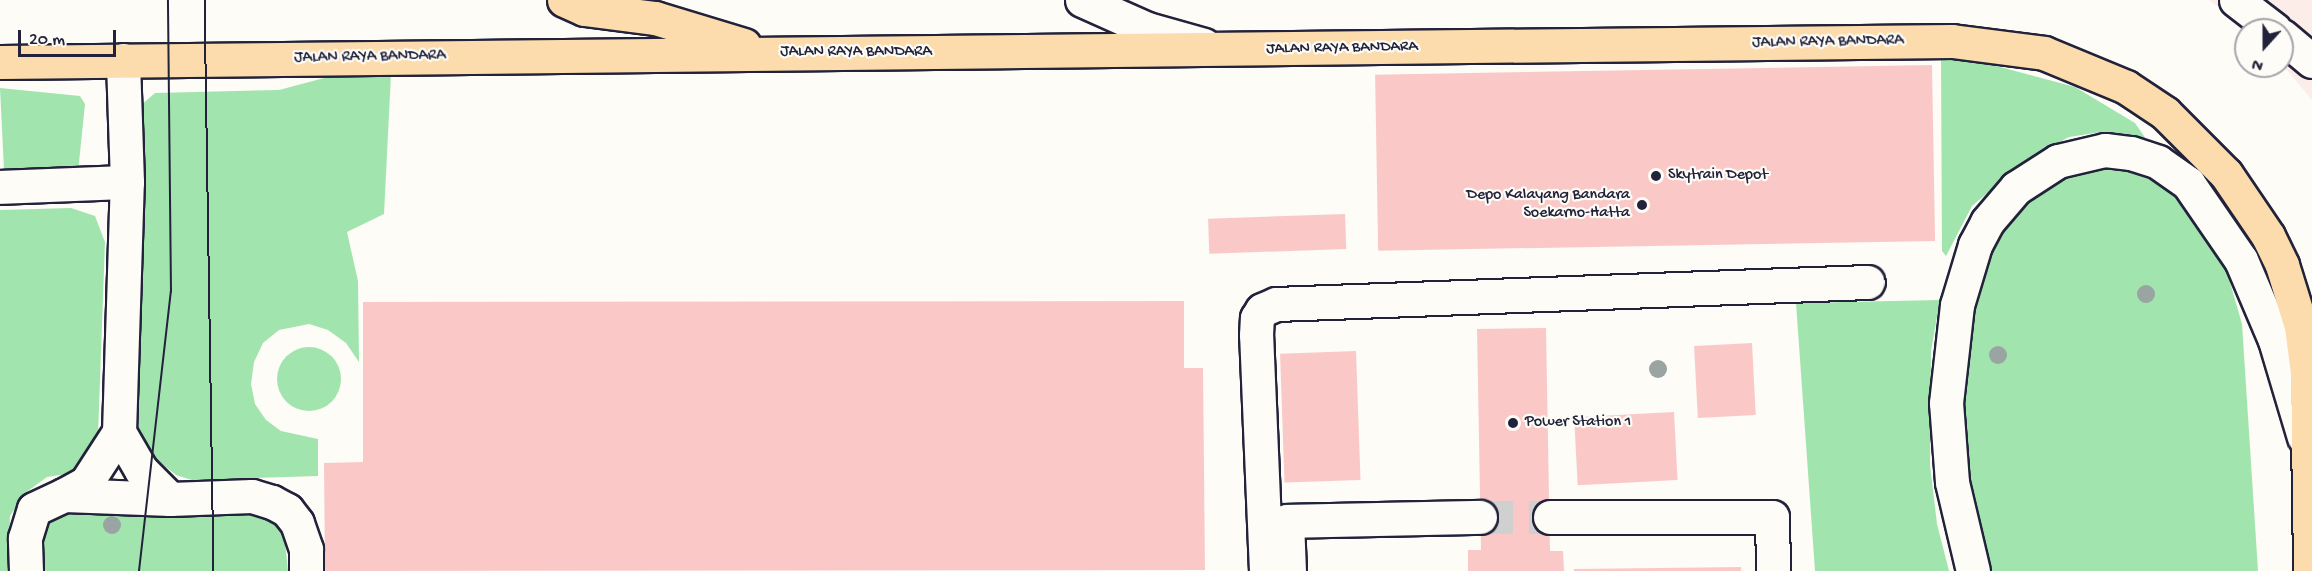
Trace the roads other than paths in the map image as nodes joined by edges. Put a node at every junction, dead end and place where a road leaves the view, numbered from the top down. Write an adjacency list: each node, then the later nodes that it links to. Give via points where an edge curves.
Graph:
1 (564, 0): 7 (main road, via 584,9 655,18)
2 (1083, 0): 6 (street, via 1147,29)
3 (2236, 0): 4 (street)
4 (2259, 18)
5 (2294, 46): 9 (street)
6 (1225, 51): 7 (main road, JALAN RAYA BANDARA); 15 (main road, JALAN RAYA BANDARA, via 1952,41 2044,53 2126,87 2165,113 2198,142 2247,200 2282,265 2301,326 2307,372)
7 (774, 54): 8 (main road, JALAN RAYA BANDARA)
8 (123, 60): 10 (main road, JALAN RAYA BANDARA); 11 (street)
9 (2312, 61)
10 (0, 62)
11 (127, 182): 12 (street); 14 (street)
12 (0, 187)
13 (1868, 282): 22 (street, via 1276,304 1262,309 1256,335)
14 (118, 432): 16 (street, via 86,483); 17 (street, via 141,471)
15 (2309, 454): 25 (street, via 2275,340 2241,260 2188,183 2158,162 2131,153 2105,150 2058,161 2016,188 1987,222 1957,305 1946,403 1952,482); 26 (main road, JALAN RAYA BANDARA)
16 (64, 495): 17 (street); 20 (street, via 34,509 26,538)
17 (170, 499): 21 (street, via 252,496 272,502 287,510 297,523 306,549)
18 (1480, 517): 23 (street, via 1287,521)
19 (1550, 517): 24 (street, via 1772,518)
20 (26, 571)
21 (306, 571)
22 (1266, 571)
23 (1289, 571)
24 (1773, 571)
25 (1973, 571)
26 (2310, 571)

